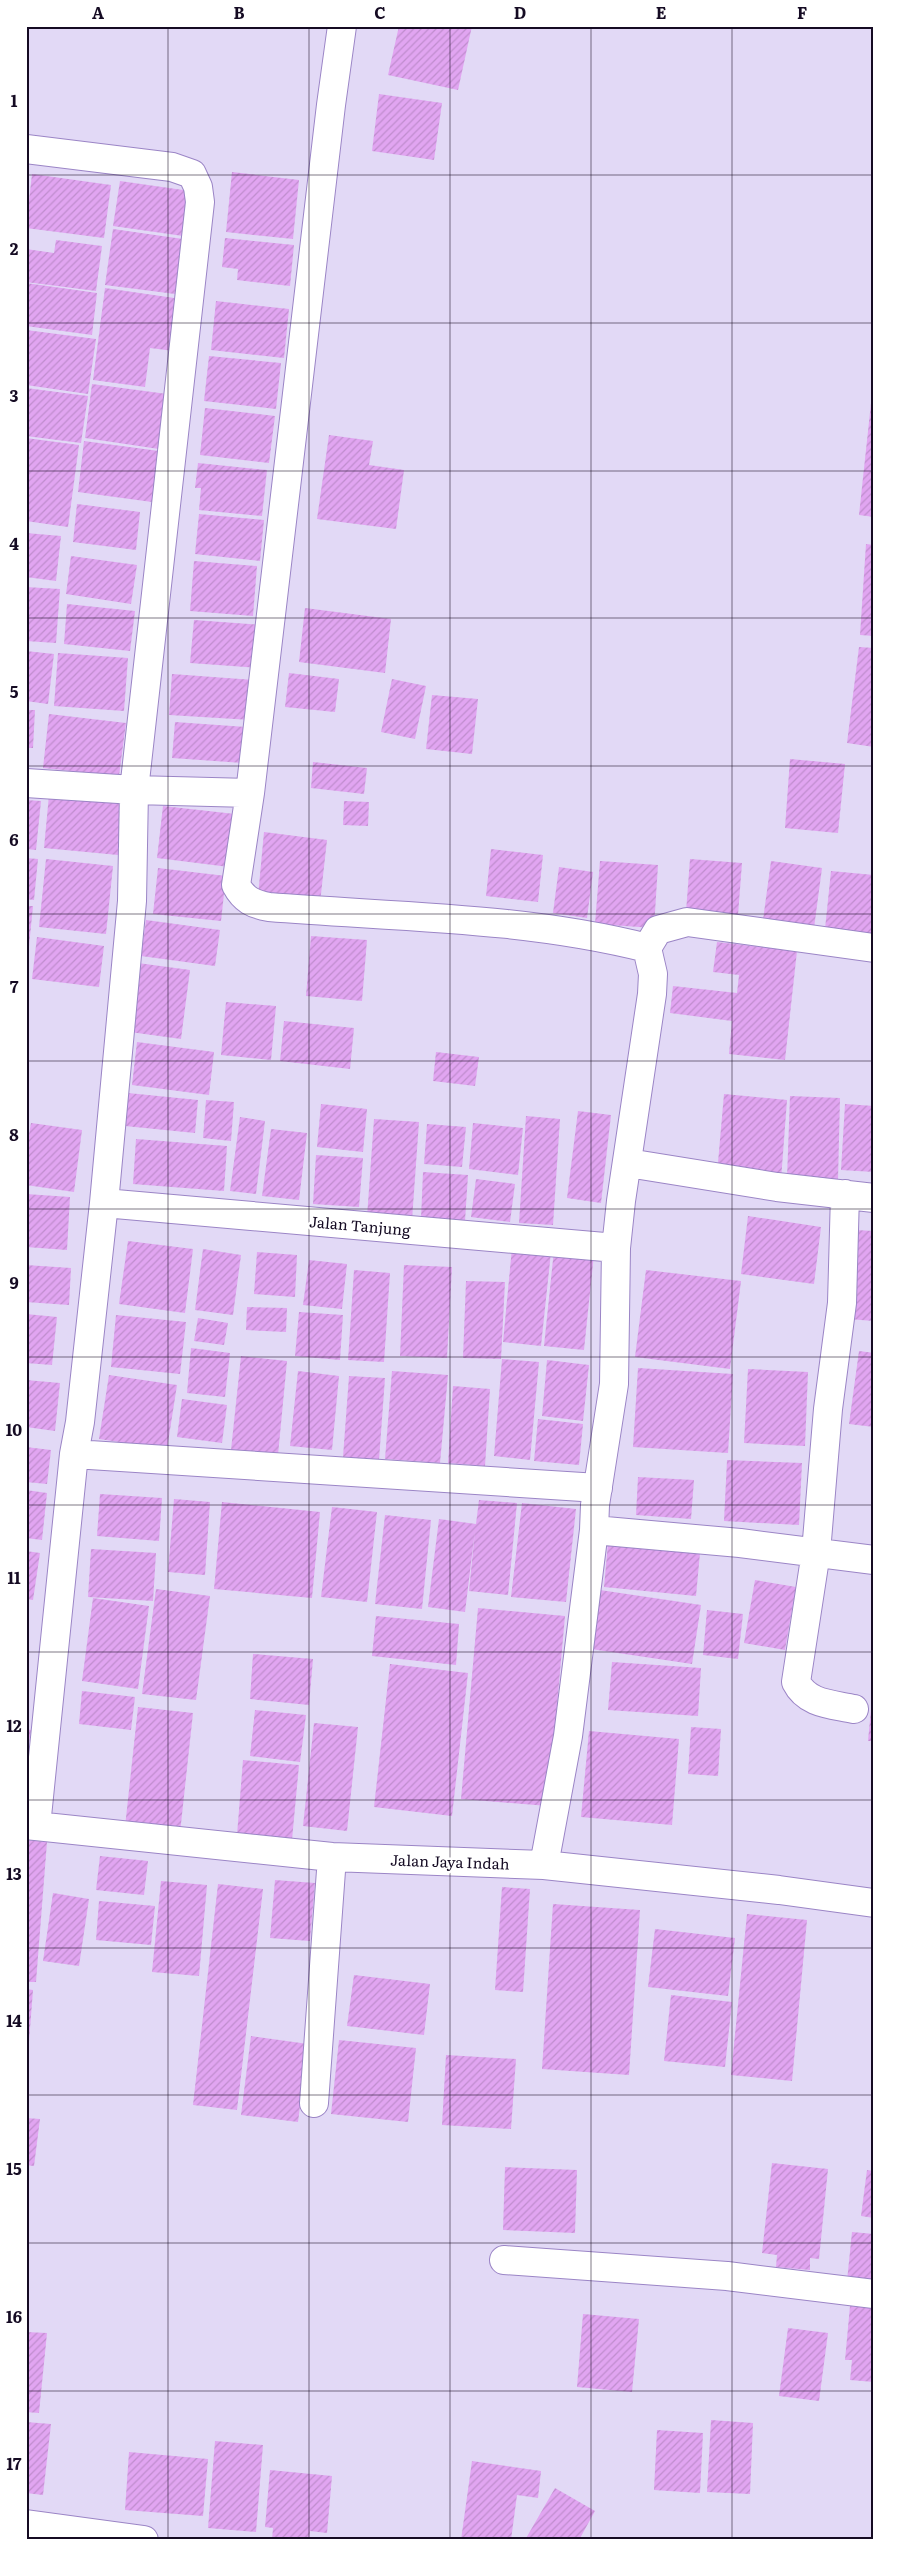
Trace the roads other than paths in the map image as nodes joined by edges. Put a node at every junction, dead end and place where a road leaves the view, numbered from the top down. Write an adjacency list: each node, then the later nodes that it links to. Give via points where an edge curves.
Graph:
1 (342, 26): 5 (street)
2 (26, 150): 4 (street, via 172,167 192,174 198,186 199,212)
3 (26, 783): 4 (street)
4 (134, 790): 5 (street); 11 (street, via 132,901)
5 (250, 793): 6 (street, via 236,885 252,903 522,927 603,937)
6 (647, 948): 7 (street, via 658,930 687,922); 8 (street, via 653,974 652,994)
7 (874, 948)
8 (628, 1163): 9 (street, via 777,1187); 12 (street)
9 (845, 1194): 10 (street); 16 (street, via 842,1303 828,1409)
10 (874, 1198)
11 (104, 1202): 12 (street, Jalan Tanjung); 13 (street)
12 (616, 1248): 14 (street, via 614,1384)
13 (74, 1454): 14 (street); 19 (street)
14 (598, 1488): 15 (street)
15 (594, 1530): 16 (street); 21 (street, via 568,1736)
16 (816, 1552): 17 (street); 18 (street, via 796,1682 802,1693 811,1699)
17 (874, 1560)
18 (854, 1709)
19 (31, 1825): 20 (street, Jalan Jaya Indah)
20 (332, 1857): 21 (street, Jalan Jaya Indah); 23 (street)
21 (544, 1865): 22 (street, Jalan Jaya Indah)
22 (874, 1903)
23 (314, 2103)
24 (504, 2260): 25 (street, via 727,2276)
25 (874, 2294)
26 (26, 2524): 27 (street)
27 (144, 2540)

